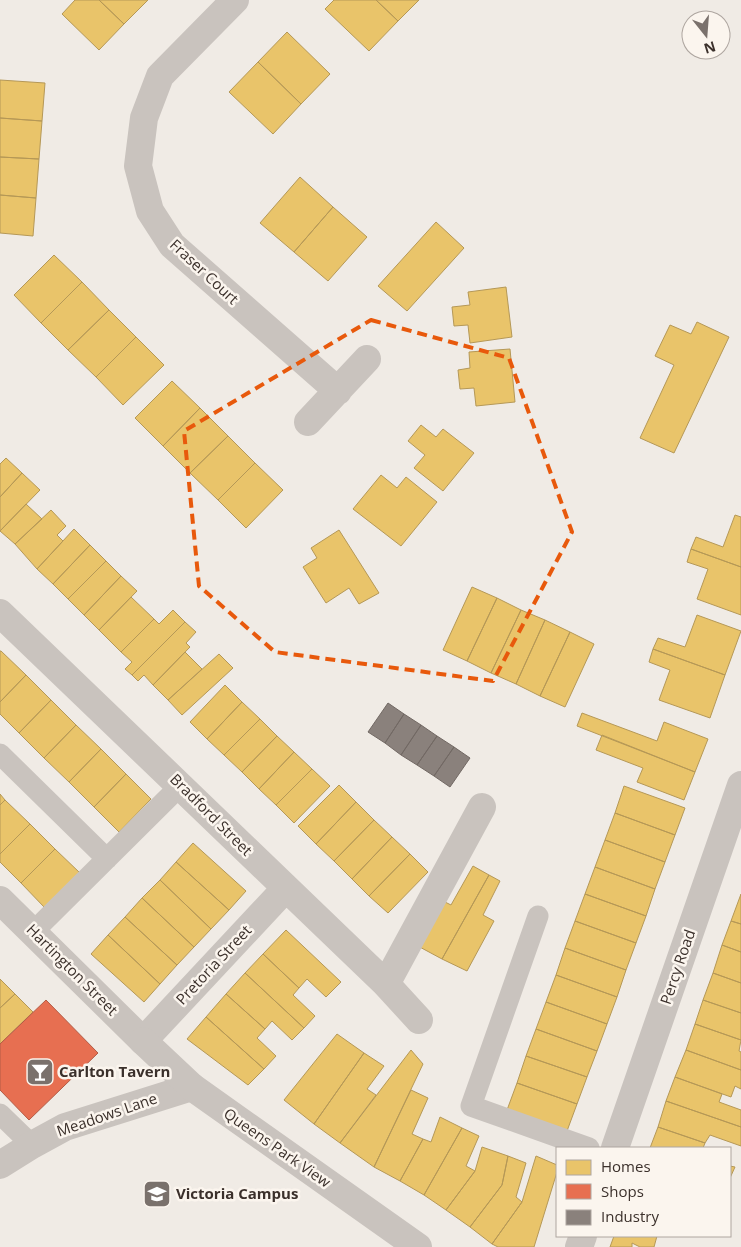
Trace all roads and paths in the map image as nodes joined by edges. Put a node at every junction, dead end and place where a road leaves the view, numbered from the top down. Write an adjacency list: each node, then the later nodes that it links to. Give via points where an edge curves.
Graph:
1 (235, 0): 3 (street, Fraser Court, via 160,76 144,118 138,166 150,211 172,245)
2 (367, 359): 3 (street)
3 (338, 391): 4 (street)
4 (308, 422)
5 (0, 613): 7 (street, Bradford Street)
6 (0, 754): 10 (lane)
7 (181, 785): 10 (lane); 11 (street, Bradford Street)
8 (741, 785): 22 (street, Percy Road)
9 (482, 807): 15 (street)
10 (107, 858): 14 (lane)
11 (285, 888): 15 (street, Bradford Street); 17 (street, Pretoria Street)
12 (0, 900): 14 (street, Hartington Street)
13 (538, 916): 21 (lane, via 472,1106)
14 (33, 932): 17 (street, Hartington Street)
15 (386, 984): 16 (street, Bradford Street)
16 (419, 1020)
17 (143, 1041): 18 (street, Queens Park View)
18 (192, 1087): 20 (street, Meadows Lane, via 65,1127); 24 (street, Queens Park View)
19 (0, 1114): 20 (lane)
20 (32, 1144): 23 (street, Meadows Lane)
21 (586, 1147)
22 (614, 1147)
23 (0, 1165)
24 (418, 1247)

